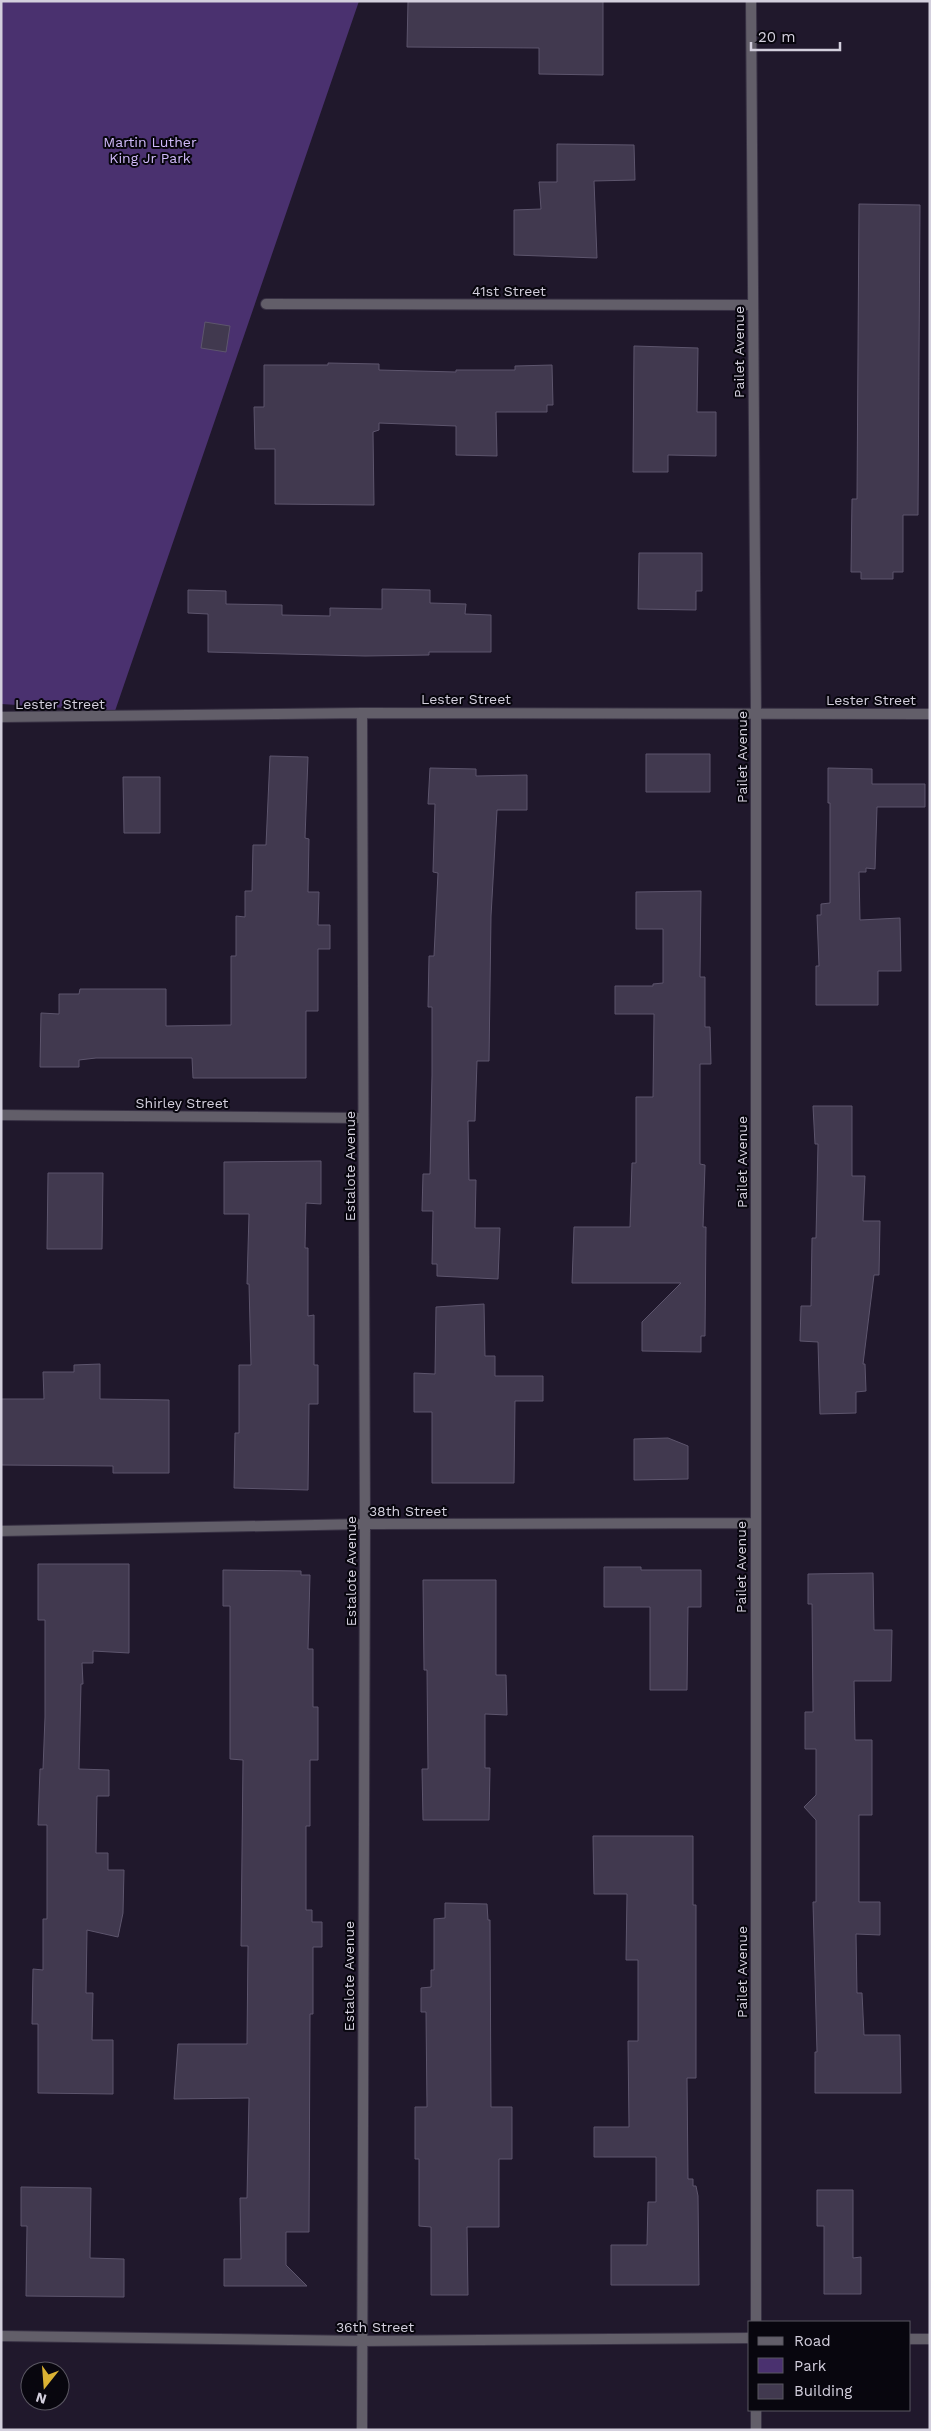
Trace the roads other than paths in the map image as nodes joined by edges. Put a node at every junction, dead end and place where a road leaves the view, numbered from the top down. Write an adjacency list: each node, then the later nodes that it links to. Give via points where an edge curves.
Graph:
1 (751, 1): 3 (street, Pailet Avenue)
2 (266, 304): 3 (street, 41st Street)
3 (752, 305): 5 (street, Pailet Avenue)
4 (362, 713): 5 (street, Lester Street); 7 (street, Lester Street); 9 (street, Estalote Avenue)
5 (756, 714): 6 (street, Lester Street); 10 (street, Pailet Avenue)
6 (930, 714)
7 (1, 717)
8 (1, 1115): 9 (street, Shirley Street)
9 (363, 1118): 11 (street, Estalote Avenue)
10 (755, 1523): 11 (street, 38th Street); 13 (street, Pailet Avenue)
11 (365, 1524): 12 (street, 38th Street); 18 (street, Estalote Avenue)
12 (1, 1532)
13 (756, 2321)
14 (1, 2336): 18 (street, 36th Street)
15 (748, 2338): 18 (street, 36th Street)
16 (911, 2339): 17 (street)
17 (930, 2339)
18 (362, 2341): 20 (street, Estalote Avenue)
19 (756, 2411): 21 (street)
20 (362, 2430)
21 (756, 2430)

